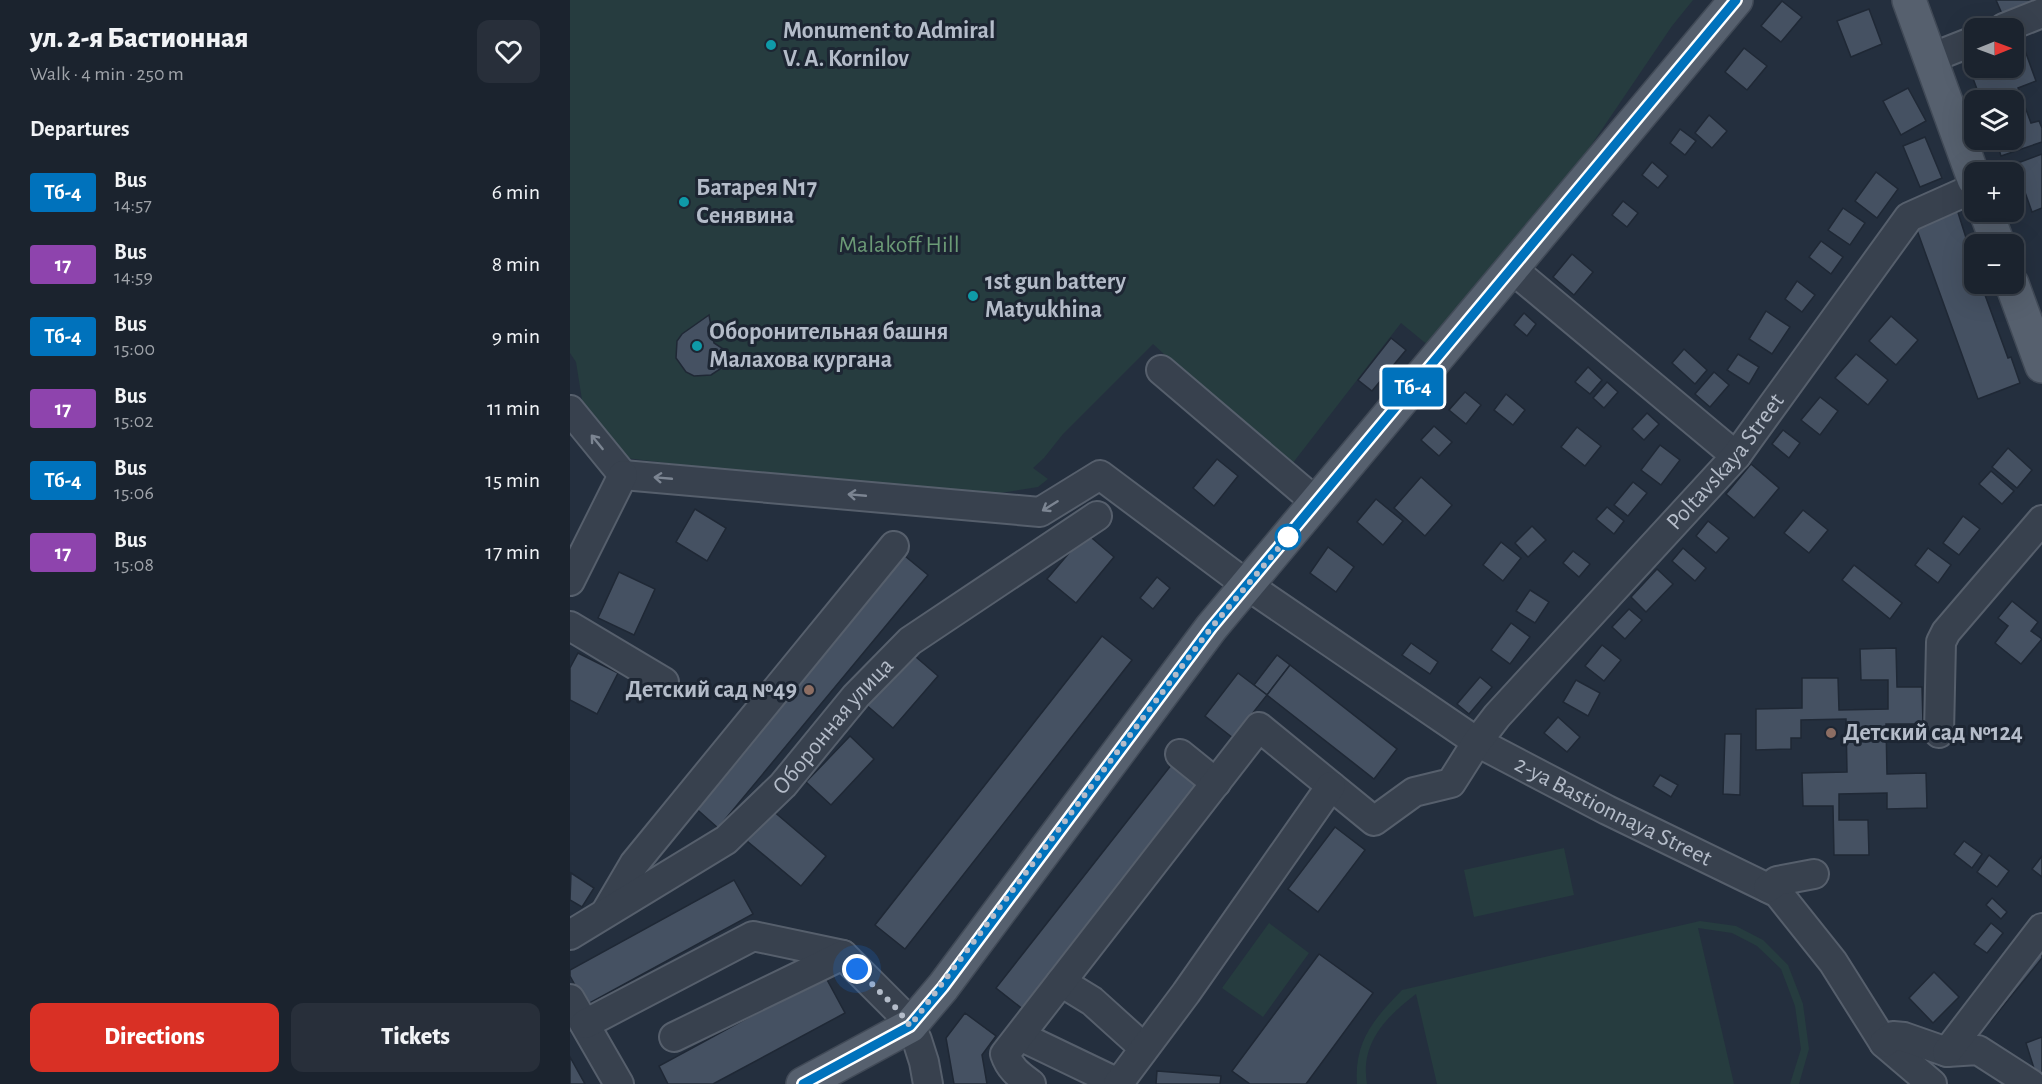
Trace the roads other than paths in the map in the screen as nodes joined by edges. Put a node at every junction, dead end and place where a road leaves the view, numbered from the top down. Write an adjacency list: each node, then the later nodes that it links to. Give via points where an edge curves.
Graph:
1 (1736, 0): 9 (main road)
2 (1909, 0): 6 (main road)
3 (2041, 16): 4 (street)
4 (2024, 22)
5 (1964, 45): 6 (street)
6 (1931, 58): 7 (main road)
7 (1968, 162)
8 (1964, 192): 14 (street, Poltavskaya Street, via 1909,217)
9 (1511, 268): 14 (street); 16 (main road)
10 (2016, 294): 11 (main road)
11 (2042, 366)
12 (1161, 370): 16 (street)
13 (570, 410): 15 (street, one-way to 13)
14 (1736, 456): 25 (street, Poltavskaya Street)
15 (623, 475): 20 (street); 21 (street, 2-ya Bastionnaya Street, one-way to 15, via 1100,475 1040,512)
16 (1317, 502): 21 (main road)
17 (1097, 516): 31 (street, Оборонная улица, via 910,641 856,696 783,784 726,840)
18 (2042, 520): 24 (street, via 1941,642)
19 (894, 546): 31 (street, via 634,864)
20 (570, 581)
21 (1247, 585): 25 (street, 2-ya Bastionnaya Street); 38 (main road)
22 (570, 626): 23 (street)
23 (664, 682)
24 (1939, 733)
25 (1477, 742): 28 (street, Poltavskaya Street, via 1450,783 1414,792 1374,821); 30 (street, 2-ya Bastionnaya Street)
26 (1180, 754): 27 (street)
27 (1216, 783): 28 (street, via 1259,727); 35 (street)
28 (1331, 786): 42 (street)
29 (1814, 874): 30 (street, via 1777,881)
30 (1768, 888): 41 (street, 2-ya Bastionnaya Street, via 1778,893 1833,962)
31 (604, 915): 33 (street, Оборонная улица)
32 (2042, 928): 43 (street)
33 (570, 935)
34 (843, 955): 37 (street, via 753,936); 38 (street); 40 (street)
35 (1061, 982): 39 (street); 42 (street, via 1092,1001)
36 (570, 999): 37 (street)
37 (585, 1024): 44 (street)
38 (910, 1026): 45 (main road); 46 (street)
39 (1020, 1036): 47 (street, via 1005,1054 1008,1064); 48 (street)
40 (674, 1037)
41 (1884, 1043): 43 (street, via 1893,1036 1904,1037); 49 (street, 2-ya Bastionnaya Street)
42 (1144, 1048): 48 (street)
43 (1947, 1052): 50 (street, via 1978,1050)
44 (619, 1084)
45 (803, 1084)
46 (928, 1084)
47 (1031, 1084)
48 (1118, 1084)
49 (1932, 1084)
50 (2031, 1084)

